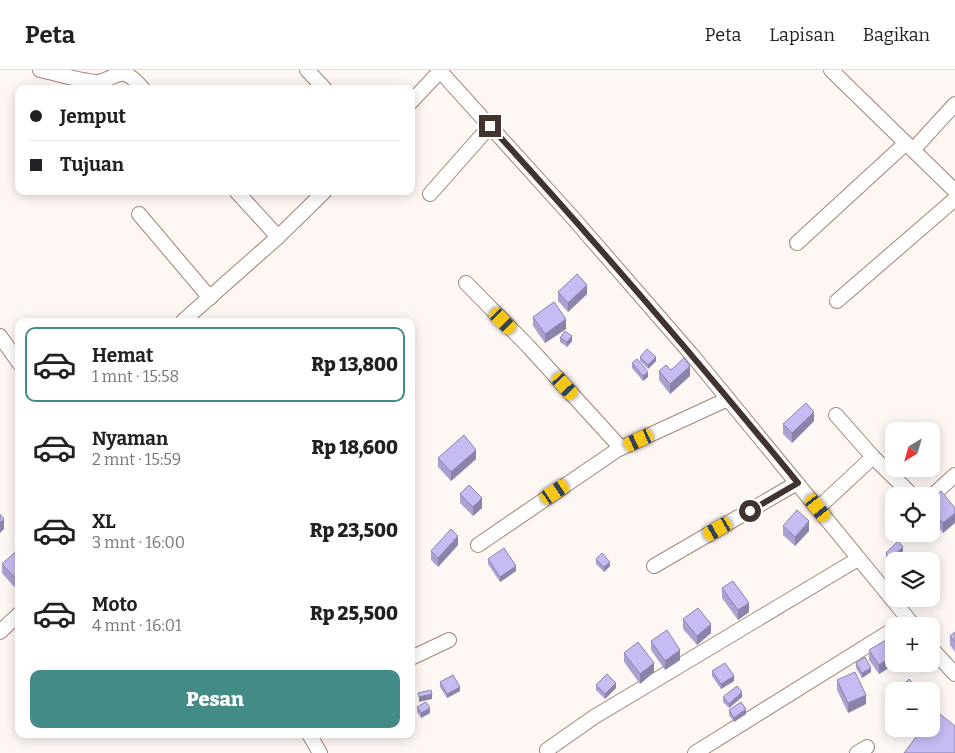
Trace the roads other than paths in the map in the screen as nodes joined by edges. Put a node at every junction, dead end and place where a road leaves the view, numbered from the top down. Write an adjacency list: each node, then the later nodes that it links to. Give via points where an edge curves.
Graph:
1 (40, 70): 5 (street, via 94,82 124,74)
2 (307, 70): 6 (street)
3 (830, 70): 10 (street)
4 (440, 71): 7 (street); 9 (street)
5 (139, 85)
6 (321, 85)
7 (415, 98)
8 (955, 104): 10 (street)
9 (490, 126): 12 (street); 25 (street)
10 (909, 147): 11 (street); 18 (street)
11 (952, 183)
12 (430, 194)
13 (240, 195): 17 (street)
14 (321, 195): 17 (street)
15 (955, 199): 21 (street)
16 (139, 214): 20 (street)
17 (278, 237): 20 (street)
18 (797, 243)
19 (466, 283): 27 (street)
20 (210, 298): 22 (street)
21 (838, 301)
22 (187, 318)
23 (0, 336): 24 (street)
24 (15, 357)
25 (728, 399): 27 (street); 30 (street)
26 (836, 415): 28 (street)
27 (621, 448): 34 (street)
28 (873, 457): 31 (street); 33 (street)
29 (955, 475): 32 (street)
30 (798, 483): 33 (street); 36 (street)
31 (904, 487)
32 (940, 489)
33 (818, 508): 35 (street)
34 (478, 545)
35 (858, 559): 37 (street); 46 (street, via 594,717)
36 (654, 566)
37 (885, 590)
38 (15, 618): 39 (street)
39 (0, 632)
40 (885, 635): 48 (street)
41 (449, 640): 42 (street)
42 (415, 656)
43 (940, 658): 44 (street)
44 (955, 674)
45 (311, 738): 47 (street)
46 (547, 750)
47 (320, 753)
48 (695, 753)

